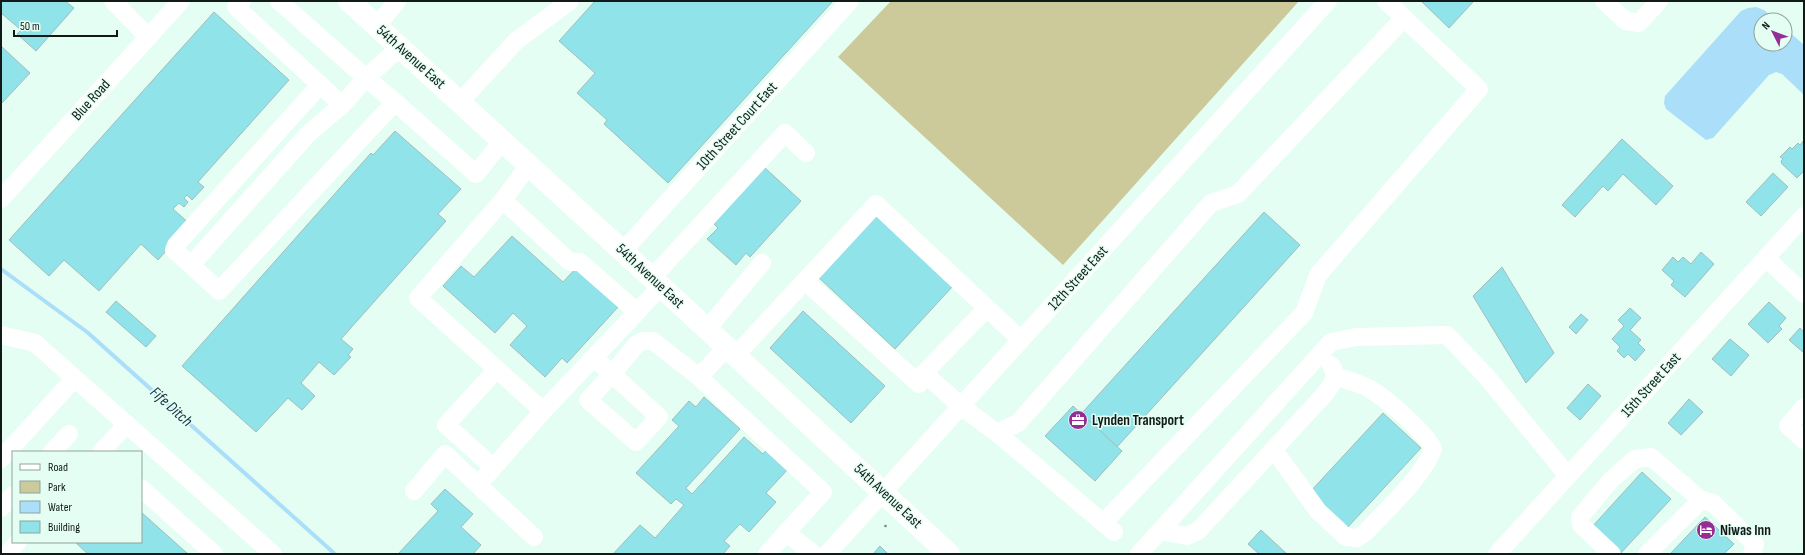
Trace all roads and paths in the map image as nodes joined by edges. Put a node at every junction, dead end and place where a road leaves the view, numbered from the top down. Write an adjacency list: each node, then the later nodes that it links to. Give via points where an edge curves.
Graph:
1 (113, 1): 15 (street)
2 (181, 1): 15 (street, Blue Road)
3 (242, 1): 18 (street, via 236,7)
4 (279, 1): 17 (street)
5 (349, 1): 14 (main road, 54th Avenue East)
6 (397, 1): 14 (street)
7 (570, 1): 20 (street, via 516,41)
8 (850, 1): 28 (street, 10th Street Court East)
9 (1328, 1): 39 (street, 12th Street East)
10 (1386, 1): 13 (street)
11 (1604, 1): 12 (street, via 1626,21 1639,23)
12 (1659, 1)
13 (1404, 18): 52 (street, via 1238,194 1211,203 1018,423); 52 (street, via 1479,89 1318,275 1304,313 1108,528)
14 (377, 26): 16 (main road, 54th Avenue East)
15 (148, 37): 25 (street, Blue Road)
16 (400, 47): 17 (street); 20 (main road, 54th Avenue East)
17 (366, 78): 19 (street); 21 (street)
18 (320, 85): 21 (street); 31 (street, via 176,245 174,250)
19 (395, 102): 22 (street, via 476,174); 31 (street, via 219,291)
20 (460, 102): 22 (main road, 54th Avenue East)
21 (342, 105): 31 (street, via 308,134)
22 (502, 141): 24 (main road, 54th Avenue East)
23 (806, 152): 33 (street, via 786,133)
24 (529, 165): 26 (street); 28 (main road, 54th Avenue East)
25 (5, 187)
26 (503, 200): 36 (street, via 570,262 580,262); 43 (street, via 418,298)
27 (1804, 216): 29 (street, 15th Street East)
28 (623, 251): 33 (main road, 54th Avenue East)
29 (1766, 258): 34 (street); 60 (street, 15th Street East)
30 (762, 263): 37 (street)
31 (191, 265)
32 (805, 281): 35 (street, via 876,204); 40 (street); 44 (street, via 919,384)
33 (657, 282): 36 (street); 37 (main road, 54th Avenue East)
34 (1804, 294)
35 (987, 308): 39 (street); 44 (street)
36 (637, 312): 42 (street)
37 (707, 329): 40 (main road, 54th Avenue East)
38 (1, 335): 47 (street, via 35,343)
39 (1021, 340): 48 (street, 12th Street East)
40 (731, 351): 46 (street); 64 (main road, 54th Avenue East)
41 (1323, 352): 45 (street); 60 (street, via 1331,342 1356,336 1447,335 1486,376); 68 (street)
42 (594, 358): 46 (street, via 612,374 637,344 653,340); 50 (street)
43 (497, 370): 50 (street); 59 (street, via 446,425)
44 (924, 373): 48 (street)
45 (1335, 376): 55 (street, via 1334,382 1323,396); 55 (street, via 1369,388 1399,411 1429,441 1433,449 1420,472 1366,532 1357,538 1346,537 1318,511)
46 (699, 377): 69 (street, via 823,492)
47 (74, 379): 51 (street); 58 (street)
48 (962, 407): 52 (street); 64 (street, 12th Street East)
49 (1804, 407): 54 (street, via 1788,426)
50 (543, 411): 59 (street)
51 (127, 424): 57 (street); 75 (street)
52 (997, 433)
53 (69, 434): 56 (street)
54 (1804, 440)
55 (1274, 450): 68 (street, via 1198,531 1187,536)
56 (53, 451)
57 (102, 451)
58 (1, 459)
59 (493, 467): 61 (street)
60 (1568, 476): 80 (street, 15th Street East)
61 (478, 485): 63 (street, via 445,454); 70 (street)
62 (142, 489): 74 (street)
63 (414, 491)
64 (884, 492): 72 (main road, 54th Avenue East); 78 (street, 12th Street East)
65 (12, 496): 67 (street)
66 (1700, 500): 81 (street, via 1651,457 1636,459 1611,480 1580,517 1581,526); 82 (street); 83 (street, via 1713,503 1755,544)
67 (1, 508)
68 (1160, 531): 79 (street)
69 (786, 533): 76 (street); 77 (street)
70 (534, 537)
71 (17, 543): 73 (street)
72 (945, 553)
73 (7, 554)
74 (214, 554)
75 (273, 554)
76 (767, 554)
77 (814, 554)
78 (827, 554)
79 (1139, 554)
80 (1497, 554)
81 (1612, 554)
82 (1647, 554)
83 (1752, 554)

